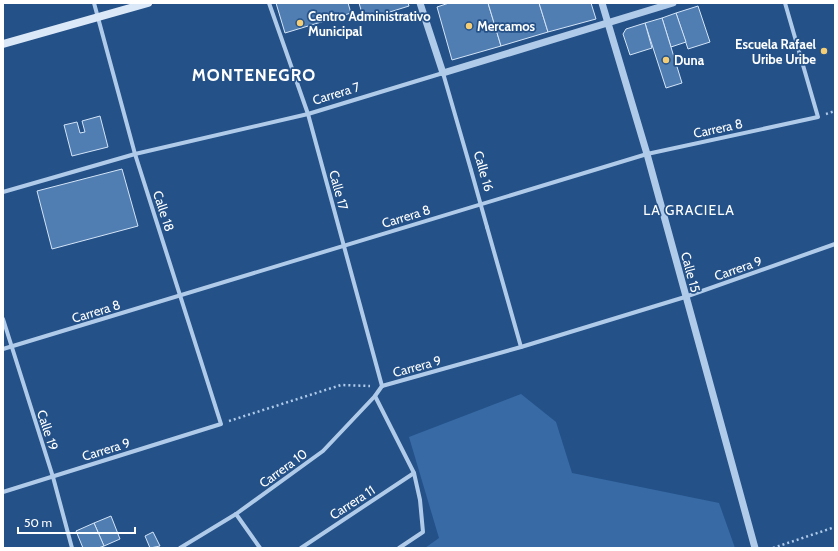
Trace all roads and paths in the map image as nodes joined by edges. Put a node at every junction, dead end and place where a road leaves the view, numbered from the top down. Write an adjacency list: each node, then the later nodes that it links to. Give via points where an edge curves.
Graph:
1 (94, 3): 8 (street, Calle 18)
2 (148, 3): 8 (main road)
3 (269, 3): 12 (street, Calle 17)
4 (420, 3): 11 (street, Calle 16)
5 (602, 3): 9 (street, Calle 15)
6 (673, 3): 9 (street, Carrera 7)
7 (785, 3): 14 (street, Carrera 8, via 818,117)
8 (98, 18): 10 (main road); 13 (street, Calle 18)
9 (608, 23): 11 (street, Carrera 7); 14 (street, Calle 15)
10 (3, 44)
11 (443, 73): 12 (street, Carrera 7); 22 (street, Calle 16, bridge)
12 (308, 114): 13 (street, Carrera 7); 17 (street, Calle 17)
13 (135, 154): 15 (street, Carrera 7); 18 (street, Calle 18)
14 (647, 154): 17 (street, Carrera 8); 19 (street, Calle 15)
15 (3, 192)
16 (835, 244): 19 (street, Carrera 9)
17 (344, 246): 18 (street, Carrera 8); 24 (street, Calle 17)
18 (181, 296): 21 (street, Carrera 8); 26 (street, Calle 18)
19 (685, 297): 22 (street, Carrera 9); 37 (street, Calle 15)
20 (3, 319): 21 (street, Calle 19)
21 (11, 347): 23 (street, Carrera 8); 28 (street, Calle 19)
22 (521, 347): 24 (street, Carrera 9)
23 (3, 349)
24 (382, 386): 25 (street, Carrera 10); 26 (path, Carrera 9, via 341,385)
25 (375, 396): 27 (street); 30 (street, Carrera 10, via 323,451)
26 (221, 424): 28 (street, Carrera 9)
27 (414, 473): 35 (street, Carrera 11); 36 (street, via 423,532)
28 (53, 476): 29 (street, Carrera 9); 32 (street, Calle 19)
29 (3, 492)
30 (236, 514): 33 (street, Carrera 10); 34 (street)
31 (835, 528): 38 (path)
32 (72, 548)
33 (180, 548)
34 (260, 548)
35 (301, 548)
36 (399, 548)
37 (755, 548)
38 (773, 548)

